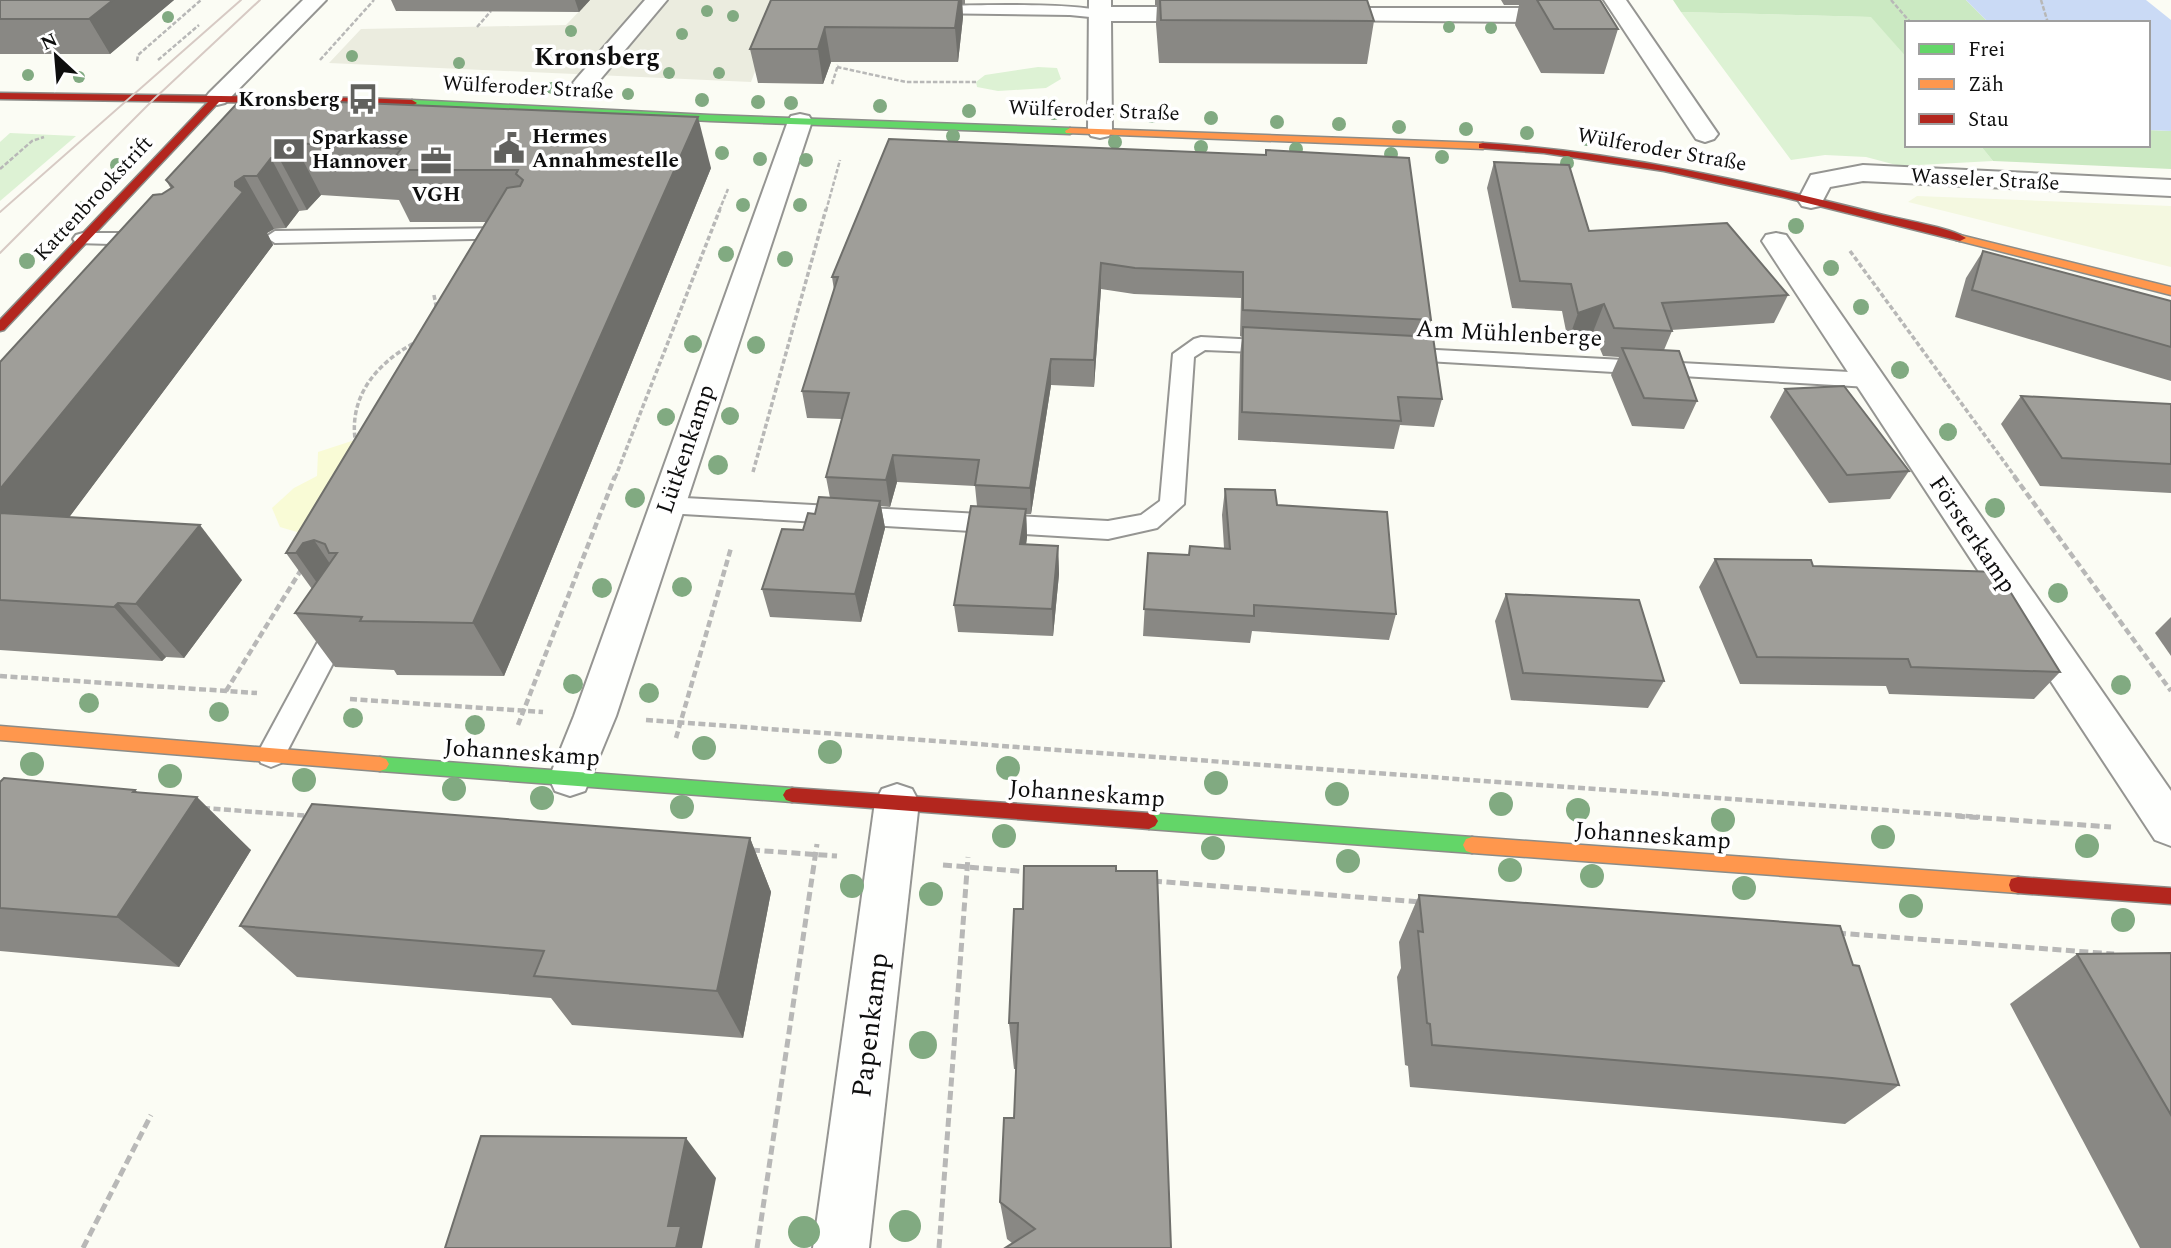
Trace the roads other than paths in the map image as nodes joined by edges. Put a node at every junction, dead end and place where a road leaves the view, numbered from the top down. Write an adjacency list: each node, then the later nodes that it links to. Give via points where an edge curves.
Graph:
1 (315, 0): 11 (street)
2 (656, 0): 9 (street)
3 (1615, 0): 14 (street)
4 (1100, 7): 5 (lane, via 1070,11); 6 (street); 13 (street)
5 (907, 10)
6 (1227, 15)
7 (1294, 15): 8 (street)
8 (1538, 15)
9 (585, 83)
10 (0, 96): 11 (main road, Wülferoder Straße)
11 (217, 98): 12 (main road, Wülferoder Straße, via 318,97); 19 (main road, Kattenbrookstrift)
12 (800, 121): 13 (main road, Wülferoder Straße); 27 (street, Lütkenkamp)
13 (1100, 131): 16 (main road, Wülferoder Straße, via 1506,147 1613,159)
14 (1705, 134)
15 (2171, 188): 16 (street, Wasseler Straße, via 1863,173 1820,181)
16 (1811, 200): 22 (main road, Wülferoder Straße)
17 (531, 234): 18 (lane)
18 (275, 237)
19 (83, 239): 20 (lane); 23 (main road, Kattenbrookstrift)
20 (169, 239)
21 (1776, 241): 26 (street, Försterkamp)
22 (2171, 291)
23 (0, 327)
24 (1298, 348): 27 (lane, via 1201,343 1184,354 1172,503 1148,522 1108,530)
25 (1382, 353): 26 (lane, Am Mühlenberge)
26 (1869, 380): 33 (street, Försterkamp)
27 (666, 505): 31 (street, Lütkenkamp, via 596,716)
28 (350, 607): 30 (lane)
29 (0, 733): 30 (main road, Johanneskamp)
30 (271, 755): 31 (main road, Johanneskamp)
31 (570, 778): 32 (main road, Johanneskamp)
32 (897, 802): 34 (main road, Johanneskamp); 35 (street, Papenkamp)
33 (2171, 827)
34 (2171, 895)
35 (841, 1248)

